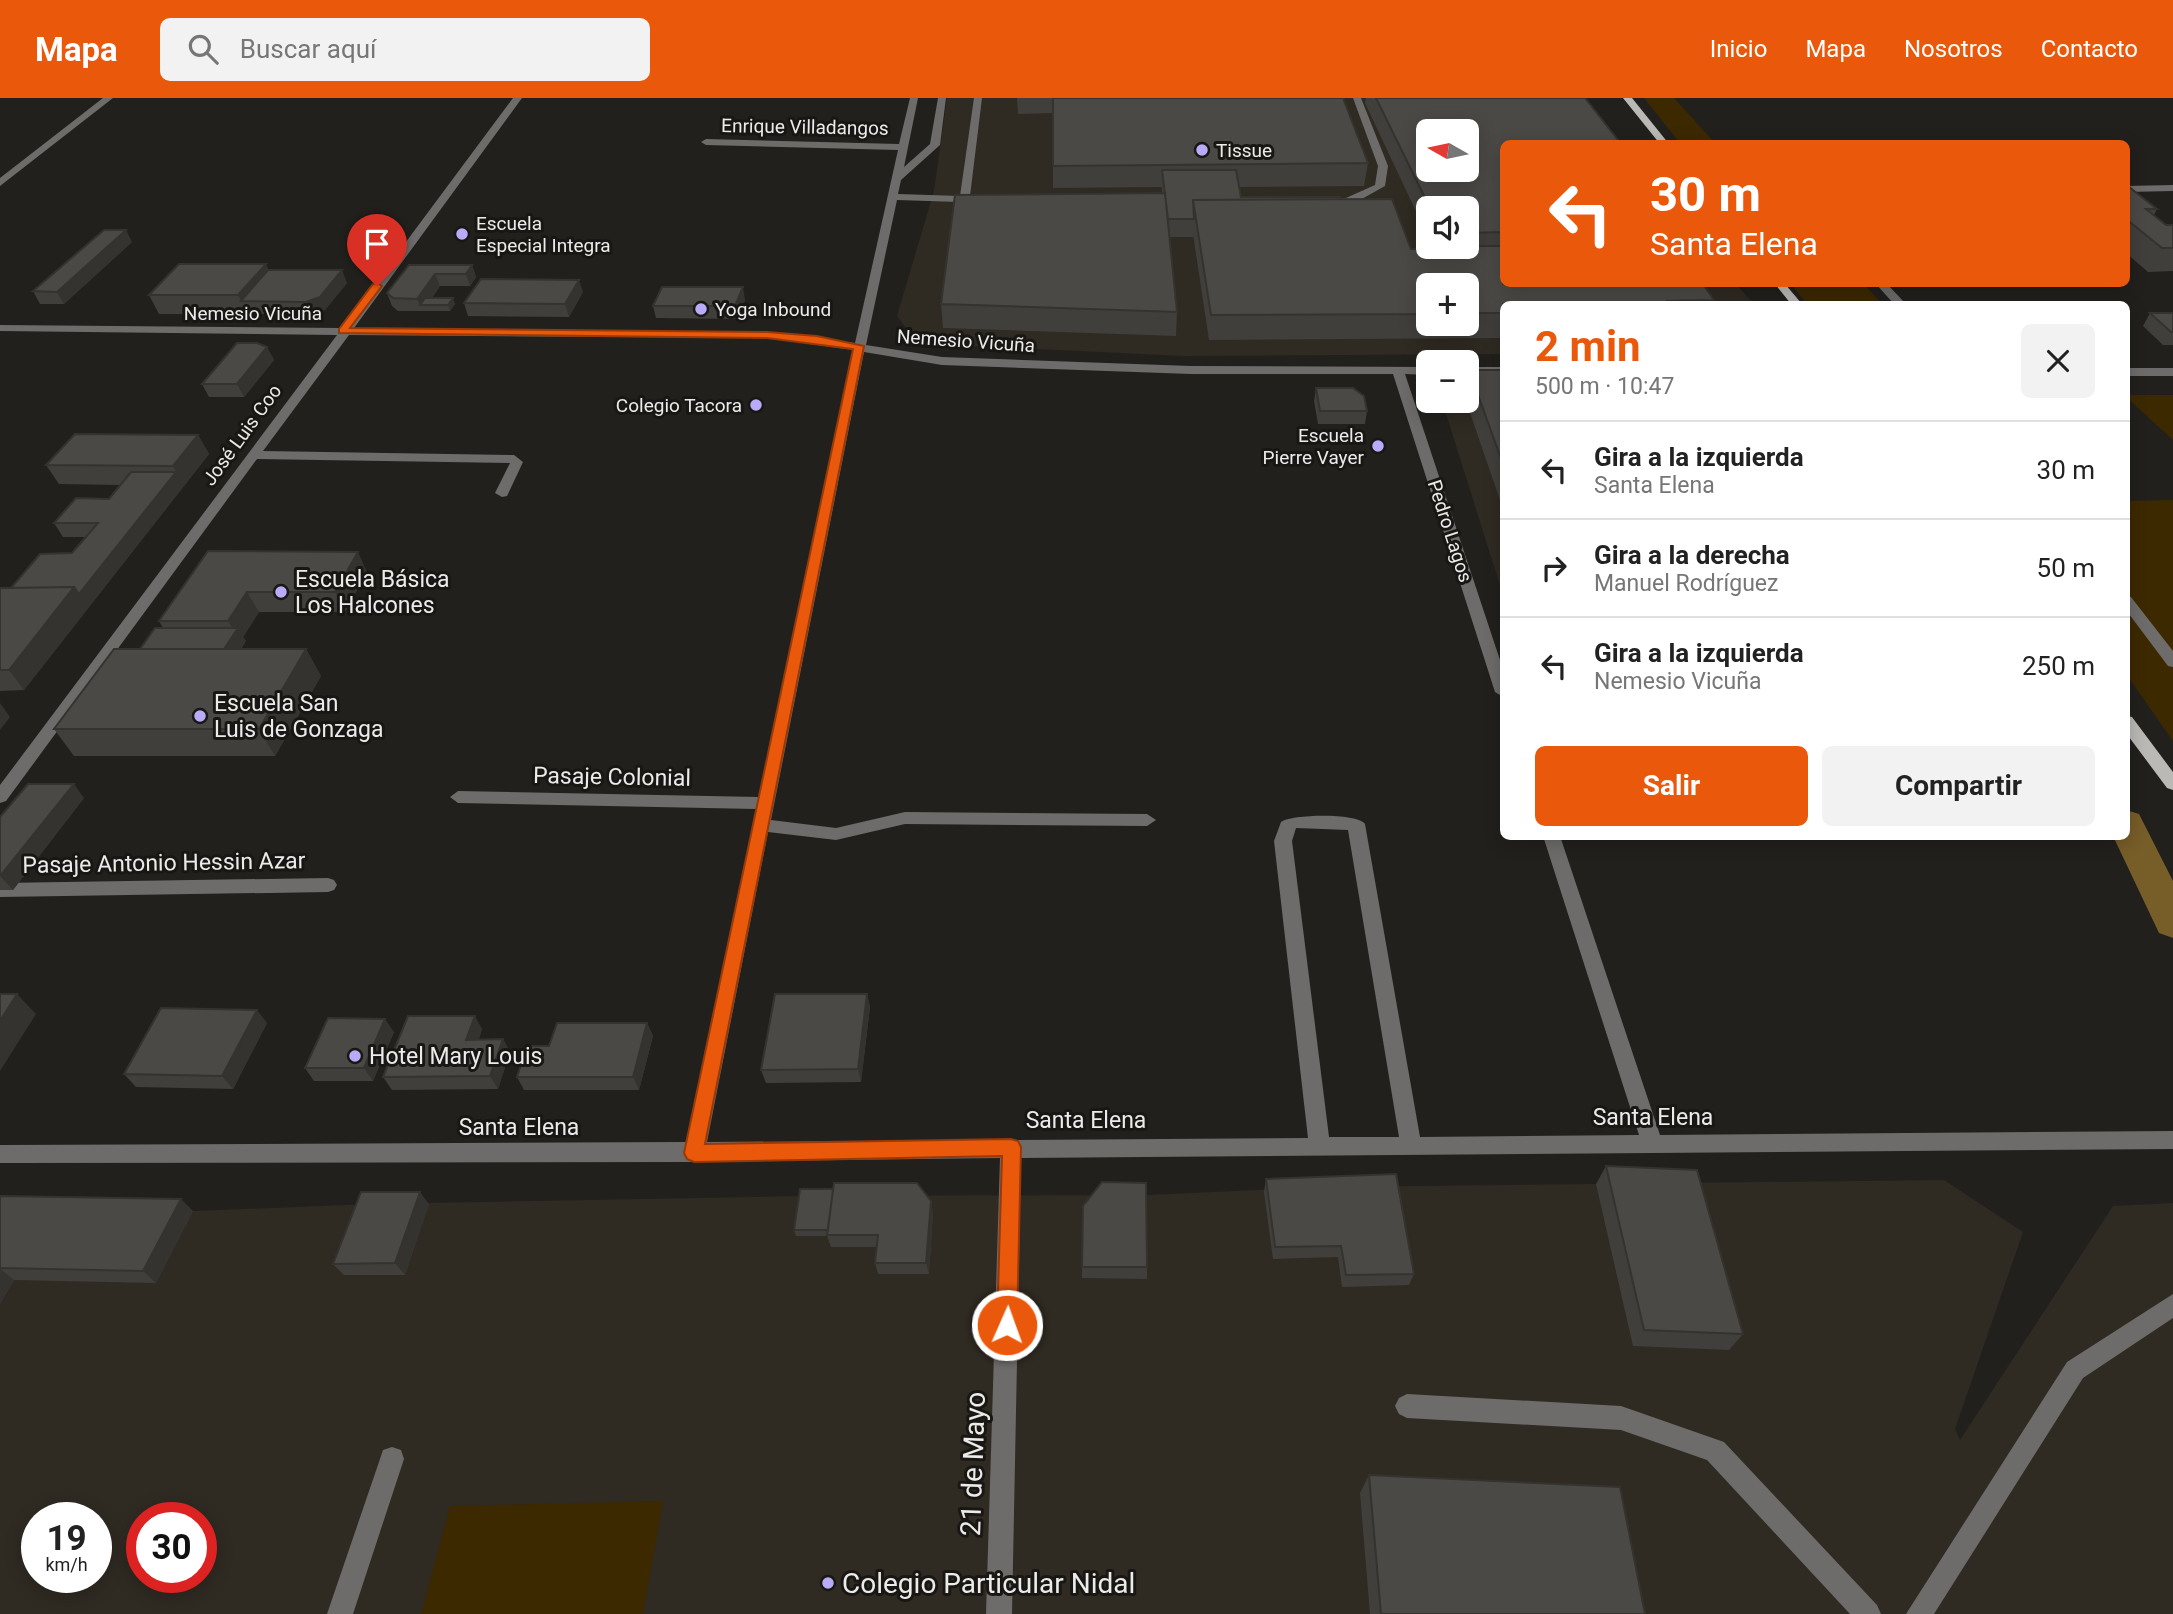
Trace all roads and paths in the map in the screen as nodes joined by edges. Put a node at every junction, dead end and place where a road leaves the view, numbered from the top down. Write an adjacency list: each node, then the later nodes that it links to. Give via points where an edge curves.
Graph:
1 (109, 98): 12 (street)
2 (518, 98): 25 (street, José Luis Coo)
3 (914, 98): 10 (street)
4 (942, 98): 11 (street, via 935,145)
5 (978, 98): 16 (street)
6 (1357, 98): 18 (street, via 1383,166 1380,186 1341,203)
7 (1627, 98): 8 (main road)
8 (1662, 140)
9 (706, 142): 10 (street, Enrique Villadangos)
10 (903, 147): 11 (street)
11 (896, 179): 15 (street)
12 (0, 183)
13 (2173, 188): 14 (street)
14 (2130, 189)
15 (892, 197): 16 (street); 26 (street)
16 (965, 199): 17 (street); 19 (street)
17 (991, 200)
18 (1315, 202)
19 (954, 214)
20 (1783, 287): 22 (main road)
21 (1884, 287): 23 (street)
22 (1794, 301)
23 (1897, 301)
24 (0, 328): 25 (street, Nemesio Vicuña)
25 (343, 331): 26 (street, Nemesio Vicuña, via 767,335); 33 (street, José Luis Coo)
26 (859, 346): 27 (street, Nemesio Vicuña, via 956,361 1191,370); 42 (street)
27 (1398, 371): 28 (street, Nemesio Vicuña); 37 (street, Pedro Lagos)
28 (1416, 371)
29 (1479, 371): 30 (street)
30 (1500, 371)
31 (2130, 372): 32 (street)
32 (2173, 372)
33 (251, 455): 34 (street, via 514,459 517,462); 40 (street, José Luis Coo)
34 (502, 493)
35 (2130, 605): 36 (street)
36 (2173, 662)
37 (1500, 683)
38 (2130, 726): 39 (main road)
39 (2173, 784)
40 (0, 797)
41 (458, 797): 42 (street, Pasaje Colonial)
42 (765, 803): 44 (street)
43 (1147, 820): 44 (street, via 905,818 835,834)
44 (761, 825): 53 (street)
45 (1552, 840): 49 (street)
46 (328, 885): 47 (street, Pasaje Antonio Hessin Azar)
47 (0, 890)
48 (2173, 1140): 49 (street, Santa Elena)
49 (1652, 1143): 50 (street, Santa Elena)
50 (1411, 1144): 51 (street, Santa Elena); 51 (street, via 1356,824 1293,822 1283,841)
51 (1319, 1145): 52 (street, Santa Elena)
52 (1011, 1147): 53 (street, Santa Elena); 59 (street, 21 de Mayo)
53 (694, 1153): 54 (street, Santa Elena)
54 (0, 1154)
55 (2173, 1305): 61 (street, via 2074,1370)
56 (1406, 1406): 60 (street, via 1621,1418 1715,1451)
57 (392, 1459): 58 (street)
58 (340, 1614)
59 (999, 1614)
60 (1868, 1614)
61 (1919, 1614)

